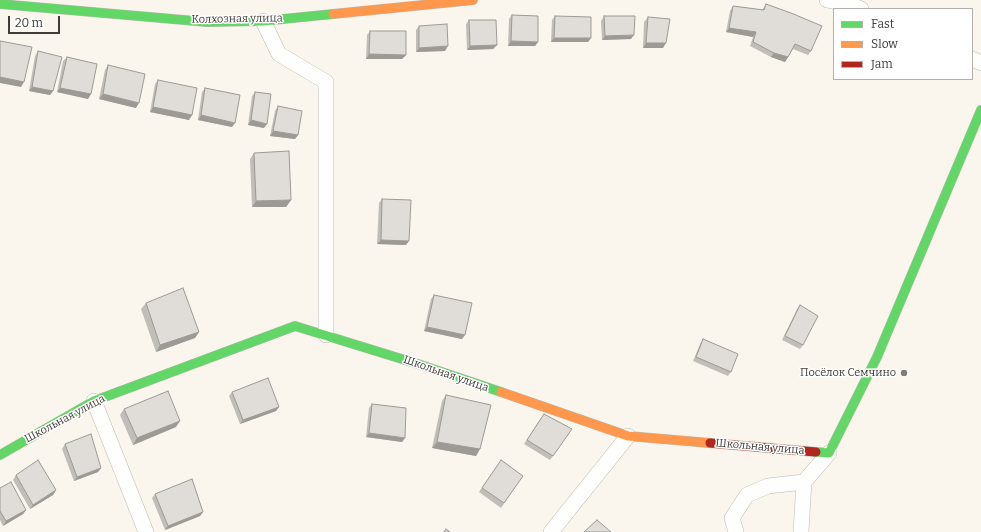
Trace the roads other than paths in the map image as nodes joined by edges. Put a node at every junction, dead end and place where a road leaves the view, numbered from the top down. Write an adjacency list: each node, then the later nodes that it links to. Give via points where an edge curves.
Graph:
1 (473, 0): 5 (street, Колхозная улица)
2 (827, 0): 4 (street)
3 (0, 4): 5 (street, Колхозная улица, via 207,22)
4 (859, 8)
5 (263, 21): 7 (street, via 279,54 326,82)
6 (981, 110): 10 (street, via 877,357)
7 (326, 336): 8 (street, Школьная улица, via 295,326); 9 (street, Школьная улица, via 418,364)
8 (94, 401): 11 (street, Школьная улица); 13 (street)
9 (628, 436): 10 (street, Школьная улица); 14 (street)
10 (829, 453): 12 (street, Школьная улица)
11 (0, 455)
12 (804, 482): 15 (street, via 768,486 747,495 732,518); 16 (street)
13 (146, 532)
14 (551, 532)
15 (736, 532)
16 (801, 532)

